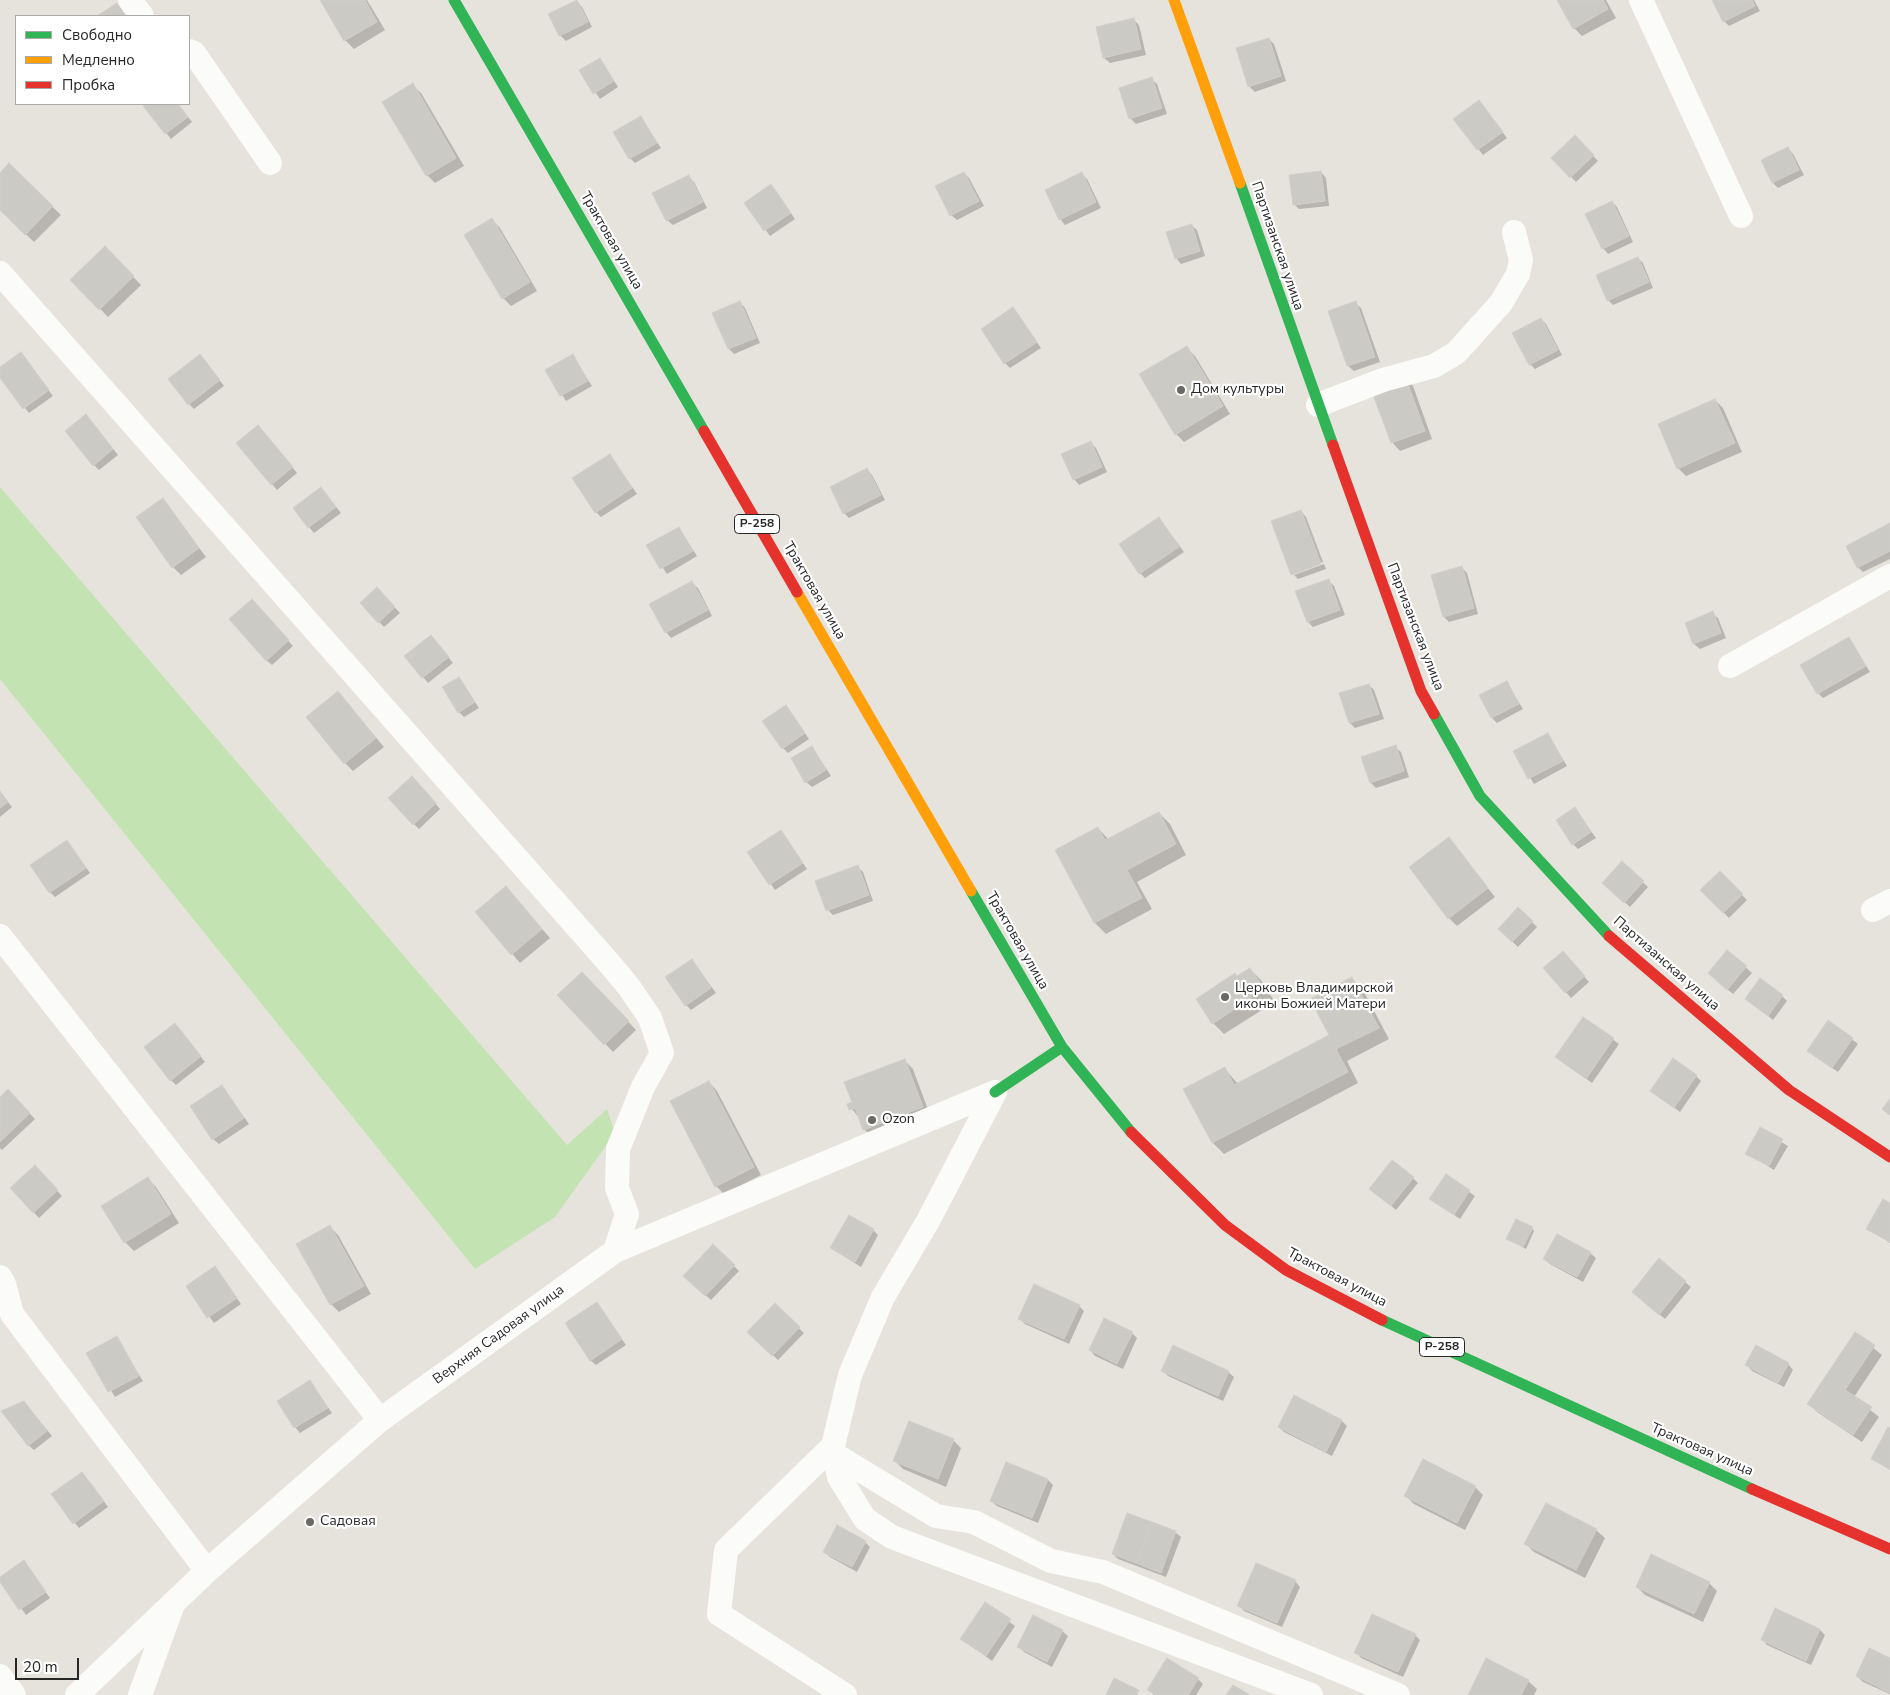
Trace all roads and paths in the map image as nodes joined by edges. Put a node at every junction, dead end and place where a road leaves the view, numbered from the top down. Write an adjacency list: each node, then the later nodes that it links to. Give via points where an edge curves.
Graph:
1 (130, 0): 5 (street)
2 (454, 0): 15 (main road, Трактовая улица / Р-258)
3 (1174, 0): 11 (main road, Партизанская улица)
4 (1641, 0): 8 (street)
5 (141, 15)
6 (190, 51): 7 (street)
7 (270, 163)
8 (1741, 216)
9 (1514, 232): 11 (street, via 1522,260 1518,274 1501,303 1456,353 1434,366 1383,380)
10 (0, 274): 18 (street, via 609,963 650,1018 662,1053 643,1087 618,1149 617,1188 627,1214)
11 (1318, 405): 17 (main road, Партизанская улица, via 1421,691 1480,796 1614,941 1789,1090)
12 (1890, 576): 13 (street)
13 (1730, 666)
14 (0, 936): 20 (street)
15 (1062, 1047): 16 (main road); 22 (main road, Трактовая улица / Р-258, via 1132,1133 1225,1225 1286,1270 1348,1304 1631,1435)
16 (995, 1092): 18 (street, Верхняя Садовая улица); 21 (street, via 928,1221 883,1297 850,1375)
17 (1890, 1157)
18 (616, 1251): 20 (street, Верхняя Садовая улица)
19 (0, 1277): 23 (street, via 12,1314)
20 (380, 1420): 23 (street, Верхняя Садовая улица)
21 (835, 1451): 29 (street, via 726,1550 719,1614); 30 (street, via 839,1477 865,1519 892,1537); 31 (street, via 936,1516 974,1522 1051,1561 1103,1572)
22 (1890, 1549)
23 (207, 1571): 24 (street, Верхняя Садовая улица)
24 (173, 1603): 27 (street, Верхняя Садовая улица); 28 (street)
25 (0, 1676): 26 (street)
26 (14, 1695)
27 (78, 1695)
28 (140, 1695)
29 (846, 1695)
30 (1311, 1695)
31 (1398, 1695)

